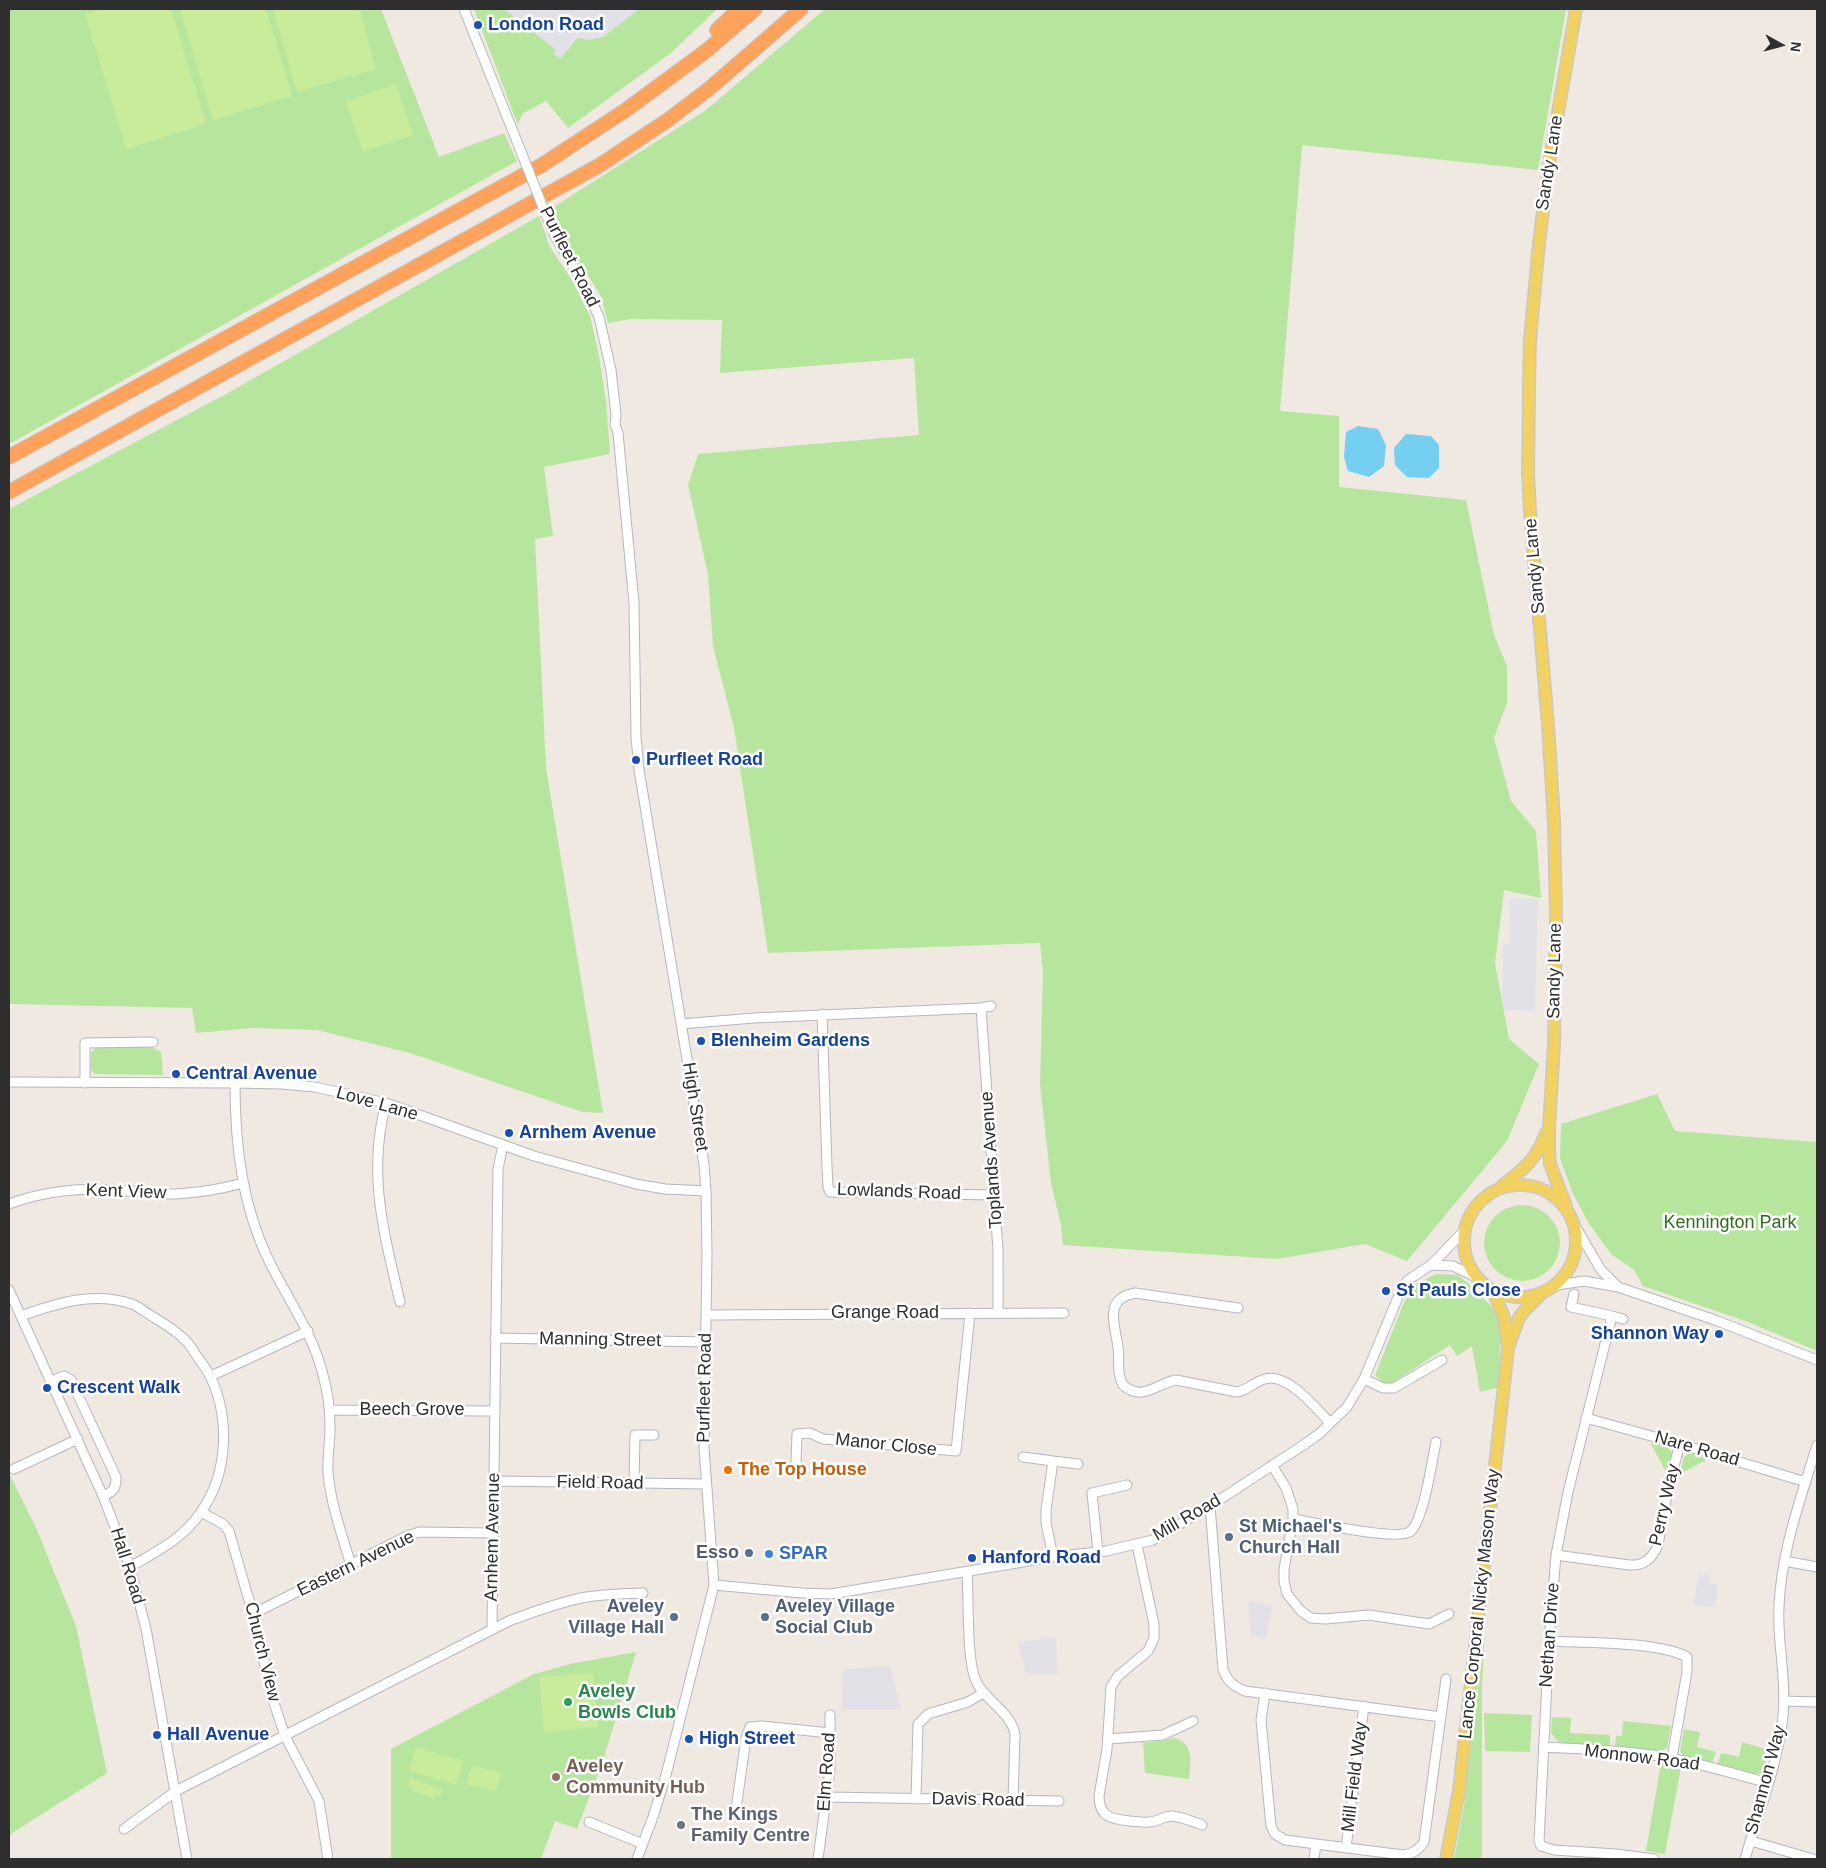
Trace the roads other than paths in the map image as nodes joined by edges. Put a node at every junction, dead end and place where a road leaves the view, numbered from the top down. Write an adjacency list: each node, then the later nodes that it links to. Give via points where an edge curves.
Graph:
1 (464, 9): 12 (street, Purfleet Road, bridge, via 556,238 592,298 611,370 634,603 639,770)
2 (739, 9): 6 (highway, via 718,29)
3 (755, 9): 6 (highway)
4 (801, 9): 8 (highway, via 710,88 600,165)
5 (1576, 9): 18 (main road, Sandy Lane, via 1547,174 1528,389 1530,511 1554,822 1554,1045)
6 (706, 51): 7 (highway, via 626,110 542,165)
7 (9, 457)
8 (9, 492)
9 (991, 1006): 10 (street)
10 (981, 1008): 11 (street); 23 (street, Toplands Avenue)
11 (822, 1014): 12 (street); 23 (street, Lowlands Road, via 830,1192)
12 (681, 1024): 22 (street, High Street, via 693,1078)
13 (153, 1042): 15 (street, via 85,1042)
14 (9, 1082): 15 (street, Love Lane)
15 (85, 1083): 16 (street, Love Lane)
16 (235, 1083): 17 (street, Love Lane, via 315,1087); 20 (street, via 236,1127)
17 (386, 1103): 19 (street, Love Lane); 36 (street, via 378,1147 378,1197)
18 (1549, 1127): 21 (main road, Sandy Lane, via 1529,1165); 25 (main road, Sandy Lane, via 1550,1164)
19 (503, 1145): 22 (street, Love Lane, via 636,1184); 46 (street, Arnhem Avenue, via 498,1169)
20 (243, 1183): 24 (street, Kent View, via 174,1194 94,1189 40,1195); 45 (street, via 269,1262)
21 (1502, 1186): 25 (main road, via 1536,1187); 27 (main road, via 1480,1202)
22 (706, 1191): 41 (street, Purfleet Road)
23 (994, 1195): 39 (street, Toplands Avenue)
24 (9, 1204)
25 (1566, 1206): 26 (main road)
26 (1577, 1229): 30 (main road, via 1573,1263); 31 (street, via 1601,1270)
27 (1464, 1231): 28 (street, Mill Road); 29 (main road, via 1467,1260)
28 (1431, 1265): 29 (street, via 1453,1266); 52 (street, Mill Road, via 1408,1280 1401,1290)
29 (1476, 1277): 33 (main road)
30 (1557, 1285): 31 (street, via 1584,1281); 34 (main road)
31 (1618, 1287): 50 (street)
32 (9, 1290): 42 (street, Hall Road)
33 (1493, 1291): 34 (main road, via 1520,1297); 48 (main road, Lance Corporal Nicky Mason Way, via 1504,1317)
34 (1543, 1292): 48 (main road, Lance Corporal Nicky Mason Way, via 1519,1318)
35 (1574, 1294): 43 (street, via 1571,1307)
36 (400, 1302)
37 (1238, 1308): 57 (street, via 1135,1293 1127,1295 1113,1312 1122,1385 1142,1393 1176,1380 1237,1392 1245,1391 1264,1379 1276,1379 1293,1387)
38 (970, 1313): 39 (street, Grange Road); 41 (street, Grange Road); 65 (street, Manor Close, via 956,1451 824,1439 810,1433 797,1434)
39 (998, 1313): 40 (street, Grange Road)
40 (1064, 1313)
41 (706, 1315): 47 (street, Purfleet Road)
42 (21, 1316): 51 (street, via 63,1301 88,1299 132,1304 186,1340); 53 (street, Hall Road)
43 (1612, 1316): 44 (street); 56 (street, Nethan Drive)
44 (1623, 1319)
45 (308, 1331): 51 (street); 54 (street, via 322,1370)
46 (495, 1338): 47 (street, Manning Street); 55 (street, Arnhem Avenue)
47 (706, 1342): 72 (street, Purfleet Road)
48 (1508, 1349): 127 (main road, Lance Corporal Nicky Mason Way, via 1459,1791)
49 (1442, 1360): 52 (street, via 1394,1388 1383,1388)
50 (1817, 1360)
51 (211, 1376): 76 (street, via 223,1420 224,1443 215,1484)
52 (1364, 1379): 57 (street, Mill Road, via 1347,1407)
53 (50, 1382): 59 (street, Hall Road); 74 (street, via 64,1376 71,1380 116,1476 115,1489)
54 (329, 1410): 55 (street, Beech Grove); 84 (street, via 330,1488)
55 (494, 1411): 69 (street, Arnhem Avenue)
56 (1586, 1418): 61 (street, Nare Road); 81 (street, Nethan Drive)
57 (1330, 1423): 67 (street, Mill Road)
58 (654, 1435): 71 (street, via 635,1435)
59 (78, 1439): 68 (street); 74 (street, Hall Road)
60 (1436, 1442): 77 (street, via 1428,1486 1416,1522 1405,1534 1385,1534)
61 (1680, 1444): 70 (street, Nare Road); 81 (street, Perry Way, via 1658,1545 1647,1562 1638,1566)
62 (1817, 1445): 70 (street, Shannon Way)
63 (1023, 1457): 64 (street)
64 (1053, 1461): 66 (street); 82 (street, via 1046,1523)
65 (796, 1462)
66 (1078, 1464)
67 (1272, 1465): 75 (street, Mill Road); 77 (street, via 1290,1498)
68 (14, 1469)
69 (494, 1481): 71 (street, Field Road); 78 (street, Arnhem Avenue)
70 (1806, 1482): 83 (street, Shannon Way)
71 (634, 1483): 72 (street, Field Road)
72 (706, 1484): 88 (street, Purfleet Road)
73 (1126, 1485): 80 (street, via 1092,1493)
74 (104, 1496): 85 (street, Hall Road)
75 (1210, 1506): 79 (street, Mill Road, via 1153,1540); 96 (street, via 1223,1669 1235,1687)
76 (202, 1512): 85 (street, via 173,1542); 90 (street, Church View, via 230,1531)
77 (1293, 1519): 91 (street, via 1284,1581 1293,1603 1311,1618 1369,1615 1429,1624)
78 (493, 1533): 84 (street, Eastern Avenue, via 420,1532); 92 (street, Arnhem Avenue)
79 (1137, 1545): 80 (street, Mill Road); 105 (street, via 1154,1624 1154,1638 1148,1650 1118,1676 1111,1687)
80 (1098, 1552): 82 (street, Mill Road)
81 (1556, 1555): 93 (street, Nethan Drive)
82 (1053, 1557): 87 (street, Mill Road)
83 (1784, 1561): 86 (street); 97 (street, Shannon Way, via 1779,1609)
84 (351, 1565): 90 (street, Eastern Avenue)
85 (130, 1567): 109 (street, Hall Road, via 146,1629)
86 (1817, 1567)
87 (967, 1572): 88 (street, Mill Road, via 831,1594); 95 (street, via 973,1669 976,1682)
88 (714, 1584): 119 (street, via 666,1775)
89 (643, 1593): 92 (street, via 582,1598 546,1607)
90 (253, 1614): 104 (street, Church View, via 267,1678)
91 (1449, 1614)
92 (492, 1629): 104 (street)
93 (1549, 1640): 106 (street, Nethan Drive); 107 (street, via 1633,1645 1687,1657)
94 (1446, 1679): 101 (street)
95 (984, 1693): 111 (street, via 968,1702 928,1714 918,1724); 112 (street, via 1014,1726)
96 (1265, 1693): 99 (street); 120 (street, via 1261,1720 1271,1826 1275,1834 1285,1840)
97 (1784, 1701): 98 (street, Shannon Way); 108 (street, Shannon Way, via 1781,1735)
98 (1817, 1702)
99 (1364, 1706): 101 (street); 121 (street, Mill Field Way)
100 (830, 1715): 103 (street, Elm Road)
101 (1441, 1717): 121 (street, via 1424,1842 1419,1849 1403,1855)
102 (1193, 1721): 105 (street, via 1163,1735)
103 (830, 1733): 110 (street, Elm Road); 114 (street, via 750,1727)
104 (285, 1736): 109 (street); 123 (street, Church View, via 319,1801)
105 (1108, 1739): 116 (street, via 1099,1796 1101,1810 1106,1815 1119,1820 1149,1822 1174,1816)
106 (1544, 1747): 107 (street, Monnow Road); 128 (street, Nethan Drive, via 1539,1841 1542,1846 1554,1850)
107 (1672, 1758): 108 (street, Monnow Road)
108 (1768, 1783): 118 (street, Shannon Way)
109 (176, 1791): 117 (street); 122 (street, Hall Road)
110 (828, 1797): 111 (street, Davis Road); 125 (street, Elm Road)
111 (916, 1799): 112 (street, Davis Road)
112 (1014, 1800): 113 (street, Davis Road)
113 (1059, 1801)
114 (735, 1816)
115 (589, 1822): 119 (street)
116 (1202, 1825)
117 (124, 1829)
118 (1750, 1841): 129 (street, Shannon Way); 130 (street)
119 (643, 1844): 124 (street)
120 (1316, 1844): 121 (street); 126 (street)
121 (1346, 1848)
122 (187, 1859)
123 (328, 1859)
124 (637, 1859)
125 (818, 1859)
126 (1314, 1859)
127 (1446, 1859)
128 (1654, 1859)
129 (1745, 1859)
130 (1813, 1859)

